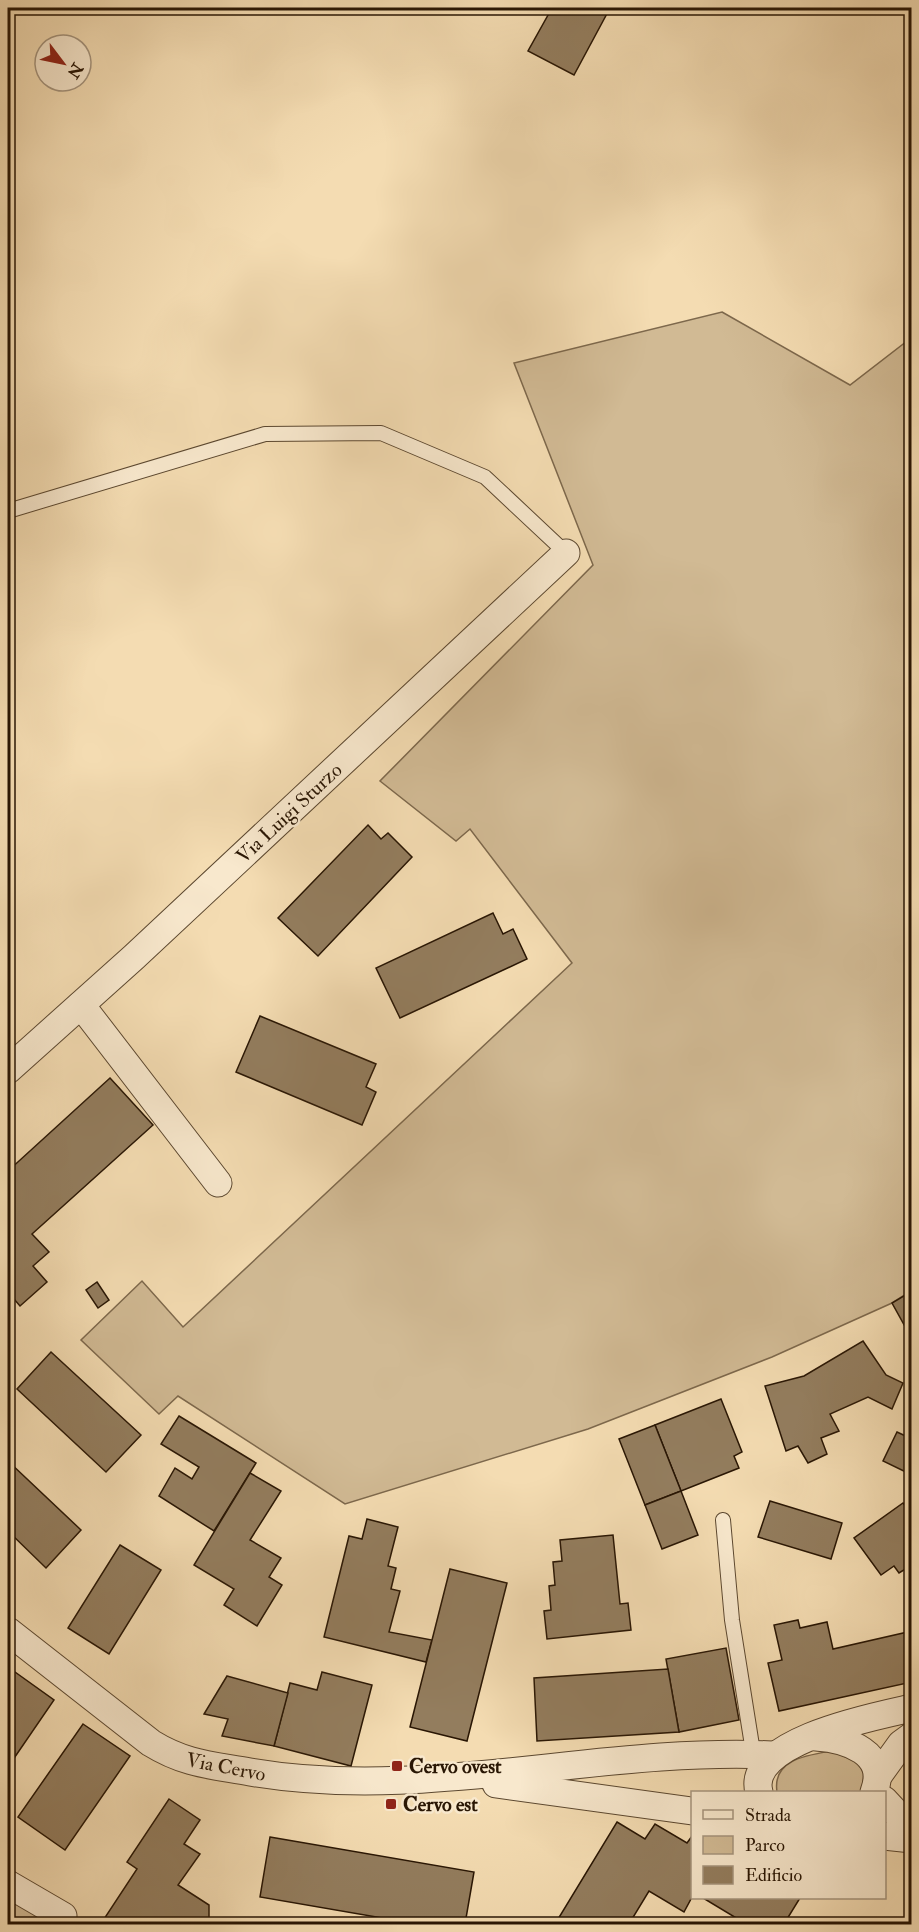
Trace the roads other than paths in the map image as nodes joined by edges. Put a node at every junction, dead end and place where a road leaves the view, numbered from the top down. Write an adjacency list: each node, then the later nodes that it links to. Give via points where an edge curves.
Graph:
1 (8, 511): 2 (lane, via 265,434 381,433 485,477)
2 (566, 553): 3 (street, Via Luigi Sturzo)
3 (81, 1005): 4 (street, Via Luigi Sturzo); 5 (street)
4 (8, 1070)
5 (218, 1183)
6 (723, 1520): 11 (lane, via 732,1620)
7 (8, 1631): 12 (street, Via Cervo, via 151,1743 176,1758 289,1779 368,1782)
8 (912, 1708): 9 (street)
9 (815, 1736): 11 (street); 14 (street, via 850,1742 864,1751 876,1767)
10 (912, 1736): 14 (street, via 901,1744)
11 (763, 1755): 12 (street, via 669,1758); 13 (street)
12 (451, 1778): 16 (street)
13 (758, 1790)
14 (879, 1790)
15 (886, 1802): 17 (street)
16 (691, 1811)
17 (912, 1830)
18 (886, 1836): 19 (street)
19 (912, 1839)
20 (8, 1884): 21 (street)
21 (63, 1916)

